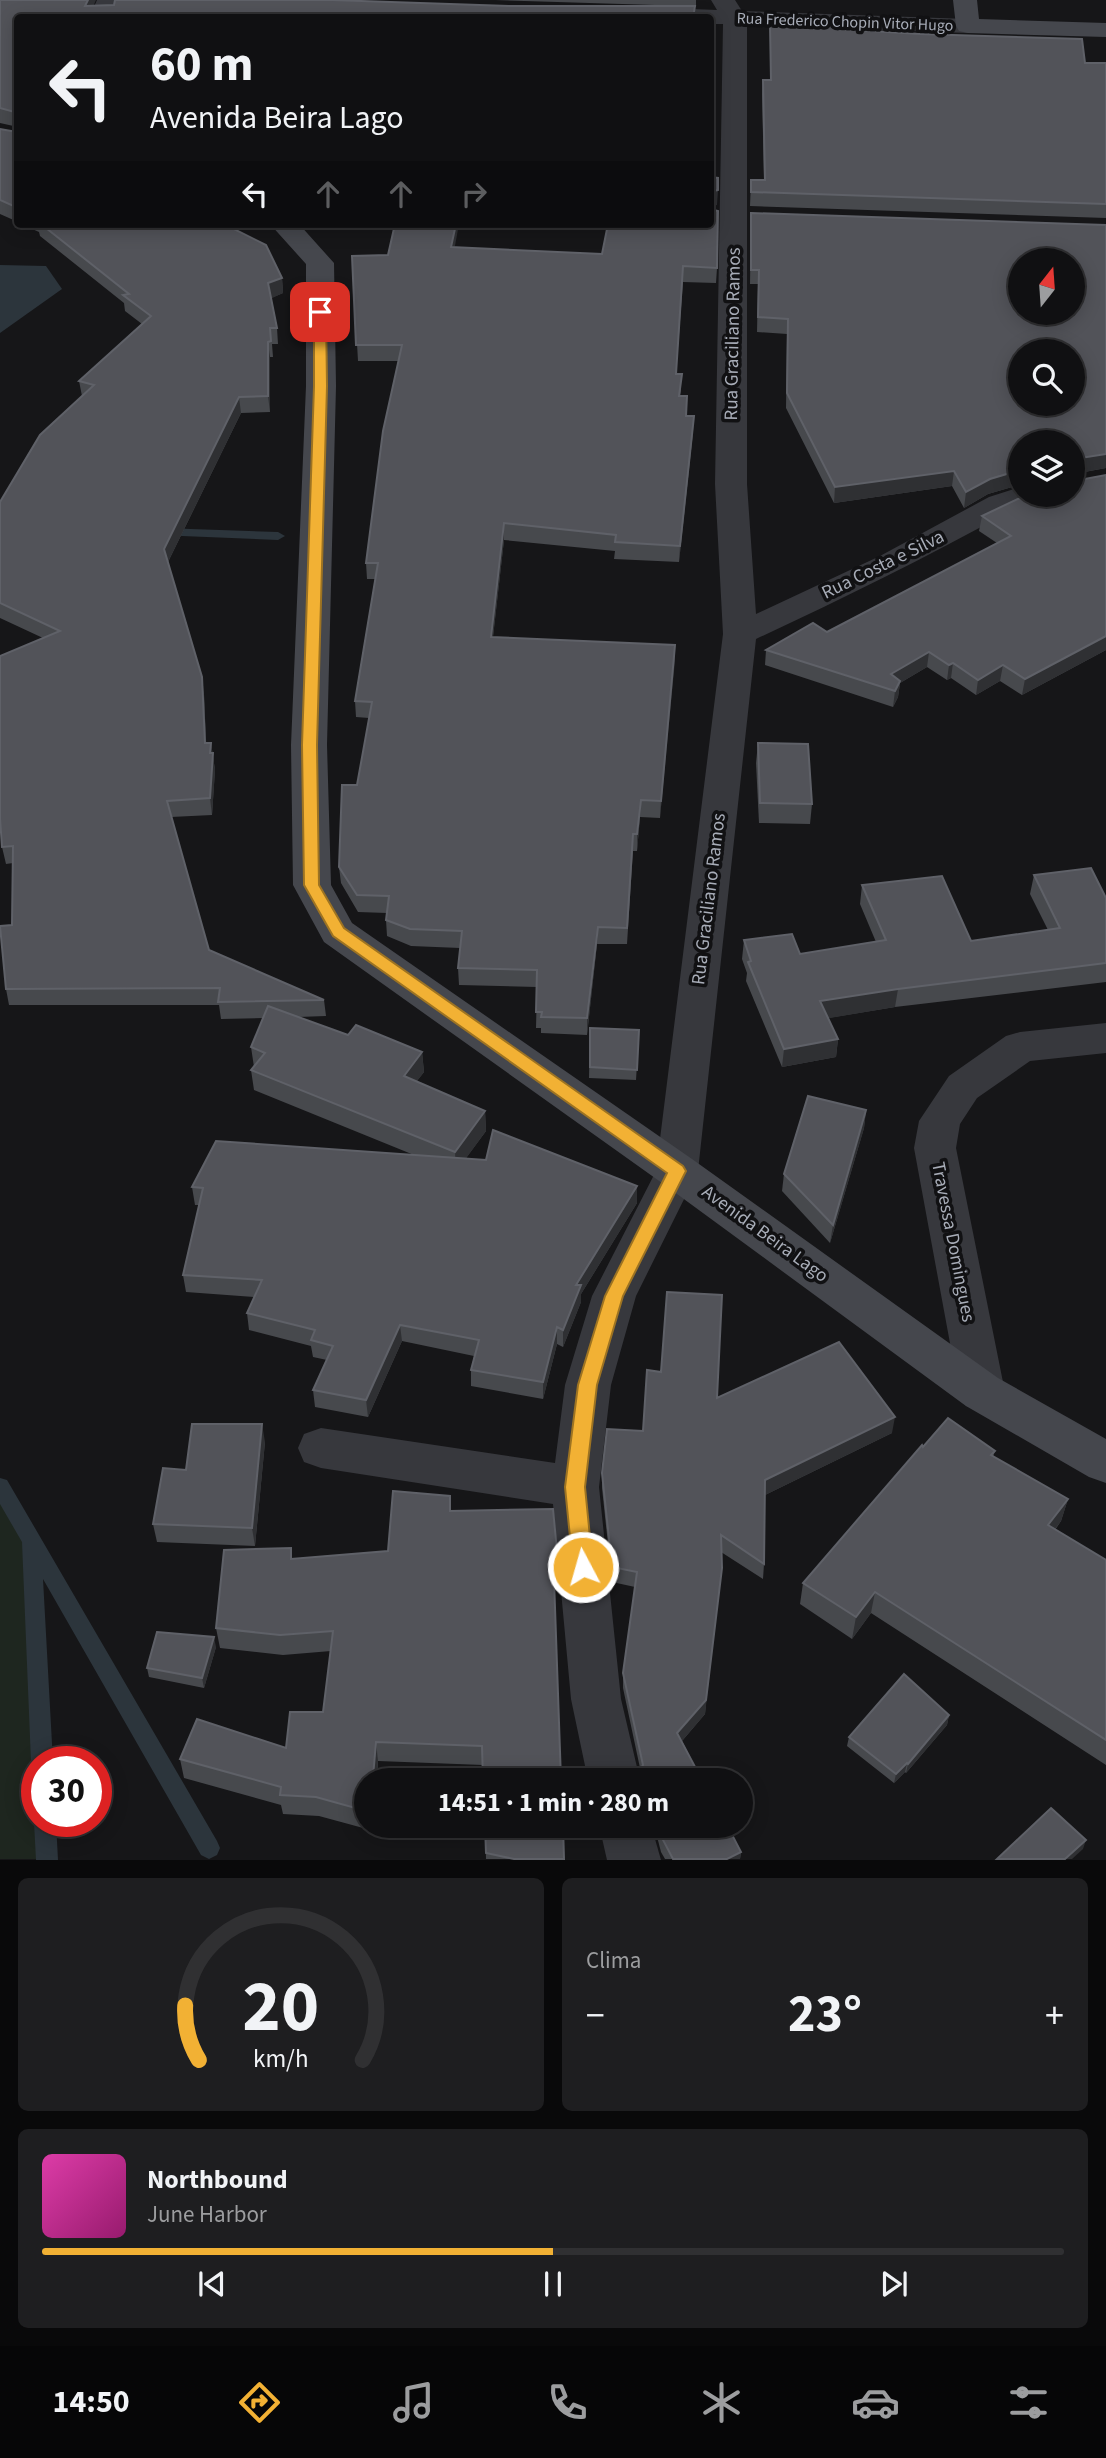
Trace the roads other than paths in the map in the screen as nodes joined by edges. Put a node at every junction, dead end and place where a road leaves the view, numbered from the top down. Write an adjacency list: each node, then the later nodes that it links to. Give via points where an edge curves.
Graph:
1 (965, 0): 4 (main road)
2 (729, 9): 3 (street, Rua Frederico Chopin Vitor Hugo); 4 (street, Rua Frederico Chopin Vitor Hugo); 6 (street, Rua Graciliano Ramos)
3 (624, 14)
4 (968, 26): 5 (main road, Rua Frederico Chopin Vitor Hugo)
5 (1106, 30)
6 (736, 217): 9 (street, Rua Graciliano Ramos, via 731,484)
7 (288, 228): 11 (main road, Avenida Beira Lago, via 320,263 321,386 309,745 312,885 338,932)
8 (1008, 501): 9 (street, Rua Costa e Silva, via 892,563)
9 (740, 634): 11 (street, Rua Graciliano Ramos)
10 (1106, 1038): 12 (street, Travessa Domingues, via 1020,1047 963,1087 940,1121 935,1148)
11 (677, 1171): 12 (main road, Avenida Beira Lago); 15 (street, Rua Graciliano Ramos, via 614,1296 588,1385)
12 (982, 1392): 14 (main road, Avenida Beira Lago)
13 (321, 1448): 15 (street)
14 (1106, 1463)
15 (575, 1487): 16 (street, Rua Graciliano Ramos, via 596,1699)
16 (611, 1768)
17 (628, 1838): 18 (street)
18 (634, 1860)

